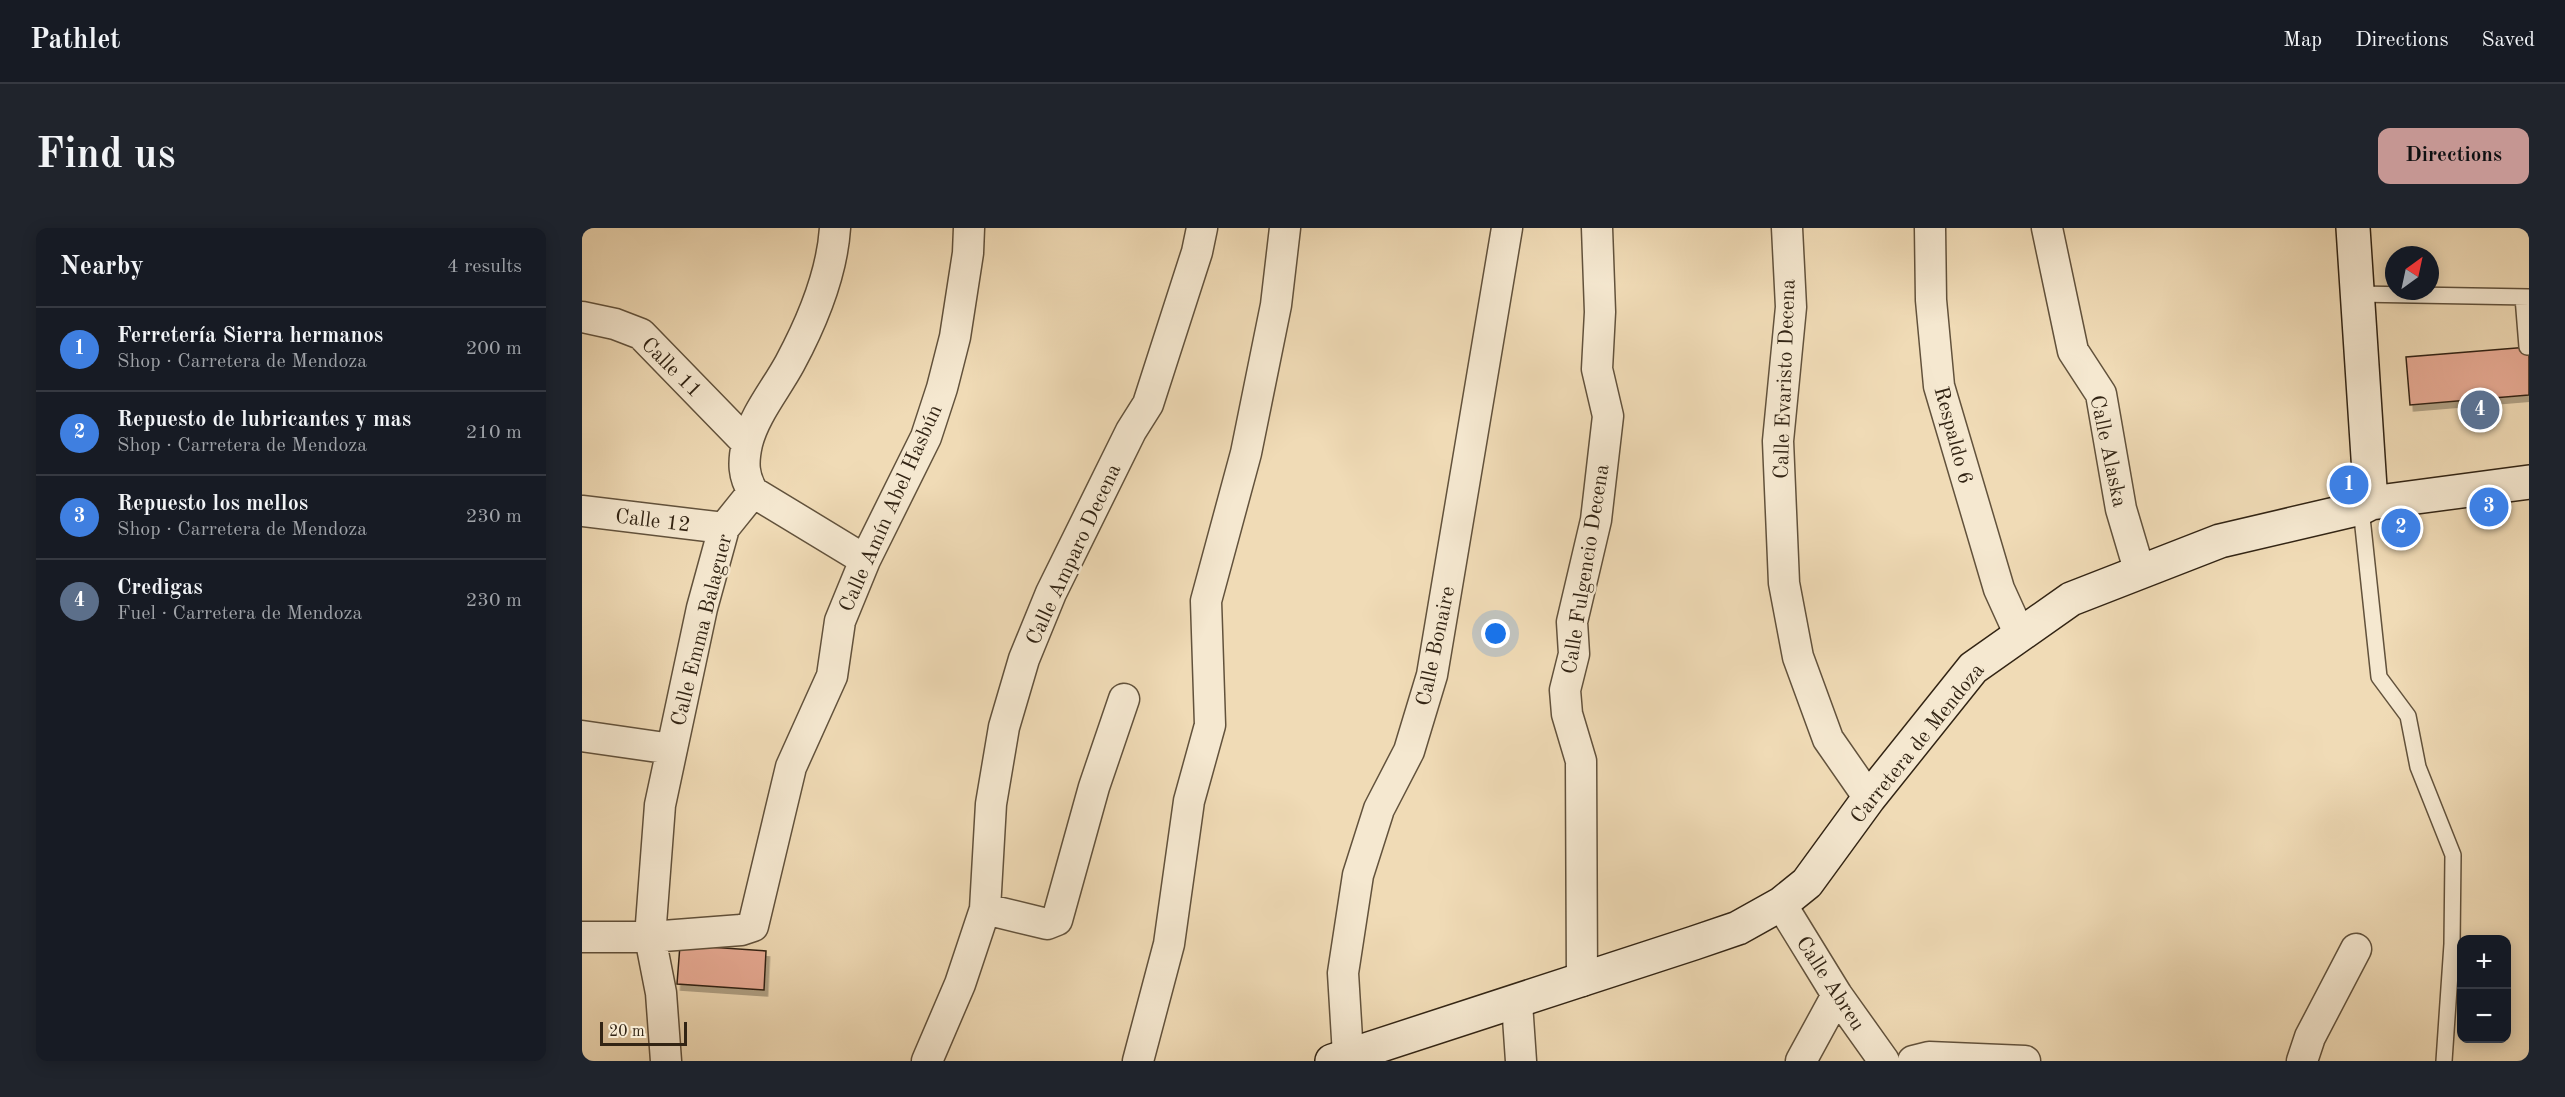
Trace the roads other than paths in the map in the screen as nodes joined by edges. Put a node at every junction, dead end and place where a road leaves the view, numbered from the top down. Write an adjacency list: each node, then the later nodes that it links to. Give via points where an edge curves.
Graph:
1 (835, 228): 15 (street, via 824,283 808,323)
2 (969, 228): 21 (street, Calle Amín Abel Hasbún, via 956,337 942,388 926,437)
3 (1202, 228): 29 (street, Calle Amparo Decena, via 1148,404 1051,593 1024,658 1004,727 991,804)
4 (1285, 228): 39 (street, via 1276,305 1246,453 1206,601 1210,725 1190,801 1169,944)
5 (1508, 228): 36 (street, Calle Bonaire, via 1432,675 1409,751 1379,809 1358,876 1343,973)
6 (1597, 228): 33 (street, Calle Fulgencio Decena, via 1597,369 1608,416 1596,520 1572,622 1574,654 1565,690 1567,714 1581,761)
7 (1787, 228): 27 (street, Calle Evaristo Decena, via 1791,307 1778,441 1784,584 1798,657 1828,739)
8 (1930, 228): 23 (street, Respaldo 6, via 1931,300 1939,386 1999,589)
9 (2047, 228): 22 (street, Calle Alaska, via 2073,351 2101,394 2121,509)
10 (2353, 228): 11 (street)
11 (2357, 294): 12 (lane); 18 (street)
12 (2526, 297): 14 (lane)
13 (582, 317): 15 (street, Calle 11, via 641,334)
14 (2527, 347)
15 (747, 443): 17 (street, via 743,467)
16 (2529, 482): 18 (street, Carretera de Mendoza)
17 (753, 492): 20 (street, Calle Emma Balaguer); 21 (street)
18 (2366, 506): 22 (street, Carretera de Mendoza, via 2220,541); 46 (lane, via 2379,677 2408,716 2418,768 2453,855)
19 (582, 511): 20 (street, Calle 12)
20 (724, 528): 26 (street, Calle Emma Balaguer, via 702,608)
21 (865, 560): 31 (street, Calle Amín Abel Hasbún, via 840,621 832,676 791,767 753,926)
22 (2140, 573): 23 (street, Carretera de Mendoza, via 2072,599)
23 (2019, 633): 27 (street, Carretera de Mendoza, via 1973,668)
24 (1124, 699): 29 (street, via 1094,787 1057,920 1047,924)
25 (582, 736): 26 (street)
26 (672, 749): 31 (street, Calle Emma Balaguer, via 660,805)
27 (1869, 798): 28 (street, Carretera de Mendoza, via 1807,884)
28 (1781, 904): 33 (street, Carretera de Mendoza, via 1738,928); 34 (street, Calle Abreu)
29 (985, 909): 38 (street, Calle Amparo Decena, via 960,984)
30 (582, 937): 31 (street)
31 (650, 937): 37 (street, Calle Emma Balaguer, via 661,993)
32 (2356, 949): 45 (street, via 2306,1045)
33 (1582, 981): 35 (street, Carretera de Mendoza)
34 (1837, 995): 41 (street); 42 (street, Calle Abreu)
35 (1516, 1003): 36 (street, Carretera de Mendoza); 40 (street)
36 (1340, 1058)
37 (666, 1061)
38 (927, 1061)
39 (1138, 1061)
40 (1521, 1061)
41 (1801, 1061)
42 (1884, 1061)
43 (1913, 1061): 44 (street, via 1929,1057)
44 (2025, 1061)
45 (2302, 1061)
46 (2444, 1061)

